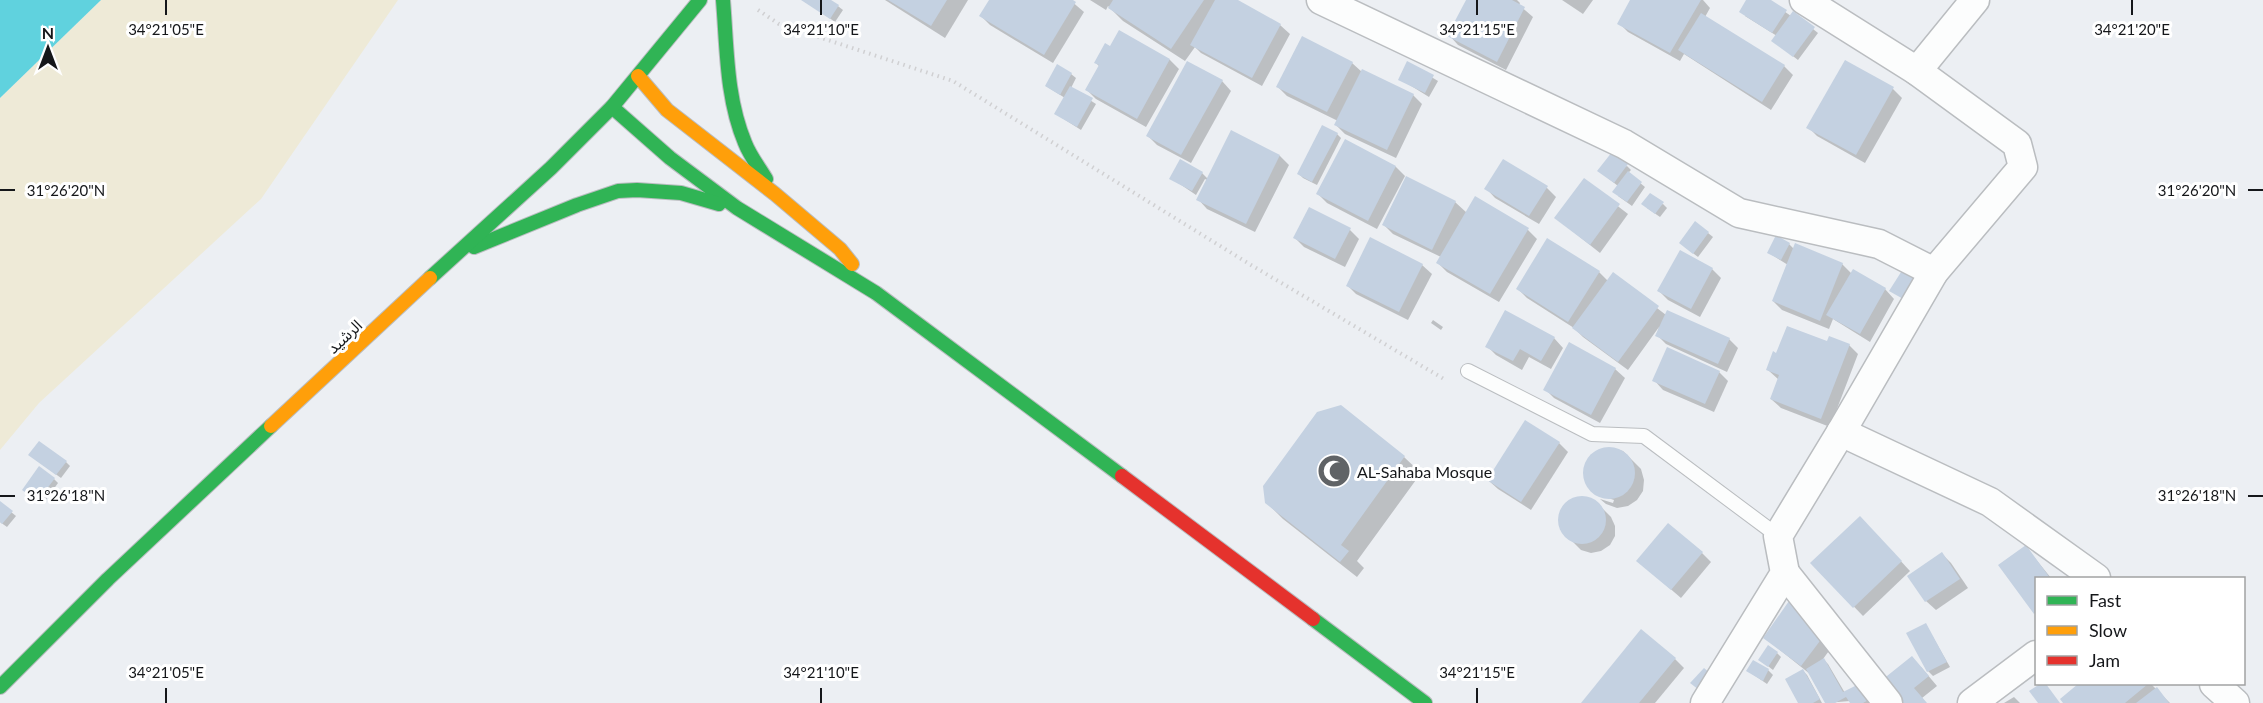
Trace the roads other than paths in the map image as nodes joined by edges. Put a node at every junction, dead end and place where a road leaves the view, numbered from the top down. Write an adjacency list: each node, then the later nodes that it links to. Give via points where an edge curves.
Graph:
1 (700, 0): 7 (street, الرشيد)
2 (723, 0): 9 (street, via 735,115 744,141)
3 (1322, 0): 12 (street, via 1624,144 1739,213 1879,244)
4 (1804, 0): 6 (street)
5 (1975, 0): 6 (street)
6 (1917, 71): 12 (street, via 2017,144 2023,167)
7 (638, 76): 8 (street, الرشيد); 9 (street, via 667,110)
8 (612, 107): 10 (street, via 670,158); 11 (street, الرشيد)
9 (775, 194): 13 (street, via 840,249)
10 (737, 208): 11 (street, via 681,193 618,191); 13 (street)
11 (453, 256): 21 (street, الرشيد, via 108,579)
12 (1934, 272): 15 (street)
13 (876, 293): 23 (street)
14 (1468, 371): 16 (lane, via 1592,434 1644,436)
15 (1841, 432): 16 (street); 18 (street, via 1989,502)
16 (1778, 536): 17 (street)
17 (1785, 573): 22 (street); 24 (street)
18 (2093, 577)
19 (2035, 656): 25 (street)
20 (2215, 685): 26 (street)
21 (0, 687)
22 (1881, 701)
23 (1425, 703)
24 (1705, 703)
25 (1972, 703)
26 (2235, 703)

